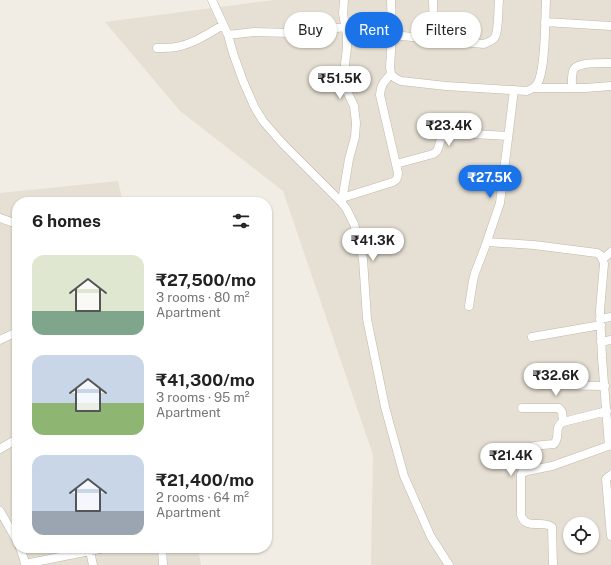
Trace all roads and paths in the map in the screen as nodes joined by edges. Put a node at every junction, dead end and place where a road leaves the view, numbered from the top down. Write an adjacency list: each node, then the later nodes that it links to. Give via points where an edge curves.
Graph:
1 (212, 0): 11 (street)
2 (344, 0): 9 (street)
3 (391, 0): 7 (street)
4 (434, 0): 8 (street)
5 (499, 0): 15 (street, via 495,37 492,41)
6 (546, 0): 10 (street)
7 (391, 12)
8 (434, 12)
9 (345, 20)
10 (545, 22): 12 (street); 22 (street, via 543,69)
11 (223, 25): 14 (street); 16 (street, via 187,44)
12 (611, 26)
13 (345, 27): 14 (street, via 290,33 254,32)
14 (228, 35): 27 (street, via 243,81 263,121 283,144)
15 (481, 44)
16 (157, 48)
17 (347, 48): 27 (street, via 345,87 354,106 356,123)
18 (391, 48): 20 (street)
19 (611, 63): 23 (street, via 576,67 572,75)
20 (391, 74): 24 (street, via 401,81); 26 (street, via 382,83 380,95)
21 (611, 86): 23 (street)
22 (534, 88): 23 (street); 24 (street, via 527,91)
23 (572, 88)
24 (514, 90): 25 (street)
25 (508, 136): 26 (street, via 449,135 442,138 437,152); 30 (street, via 500,203)
26 (396, 164): 27 (street, via 398,177 393,182)
27 (342, 200): 63 (street, via 354,224 363,259 368,319 385,407 404,476 431,537)
28 (0, 218): 29 (street)
29 (12, 222)
30 (487, 242): 32 (street, via 597,253); 33 (street, via 473,281)
31 (611, 252): 32 (street)
32 (603, 259): 35 (street)
33 (469, 306)
34 (611, 317): 35 (street)
35 (600, 322): 37 (street); 40 (street)
36 (12, 334): 38 (street)
37 (532, 337)
38 (0, 340)
39 (611, 340): 40 (street)
40 (602, 342): 41 (street)
41 (607, 372): 43 (street)
42 (541, 385): 43 (street)
43 (605, 386): 44 (street)
44 (608, 395): 46 (street)
45 (522, 408): 47 (street, via 559,408)
46 (607, 411): 47 (street); 49 (street)
47 (563, 422): 51 (street, via 558,426 557,441 554,444 523,450)
48 (12, 442): 50 (street)
49 (610, 446): 51 (street, via 552,466)
50 (0, 449)
51 (523, 472): 64 (street, via 520,478 521,515 524,522 529,524 546,524 552,527)
52 (611, 475): 55 (street, via 606,480)
53 (0, 511): 54 (street)
54 (12, 532)
55 (611, 536)
56 (22, 553): 60 (street)
57 (80, 553): 60 (street)
58 (90, 553): 61 (street)
59 (162, 553): 62 (street)
60 (25, 564)
61 (93, 565)
62 (163, 565)
63 (449, 565)
64 (552, 565)

